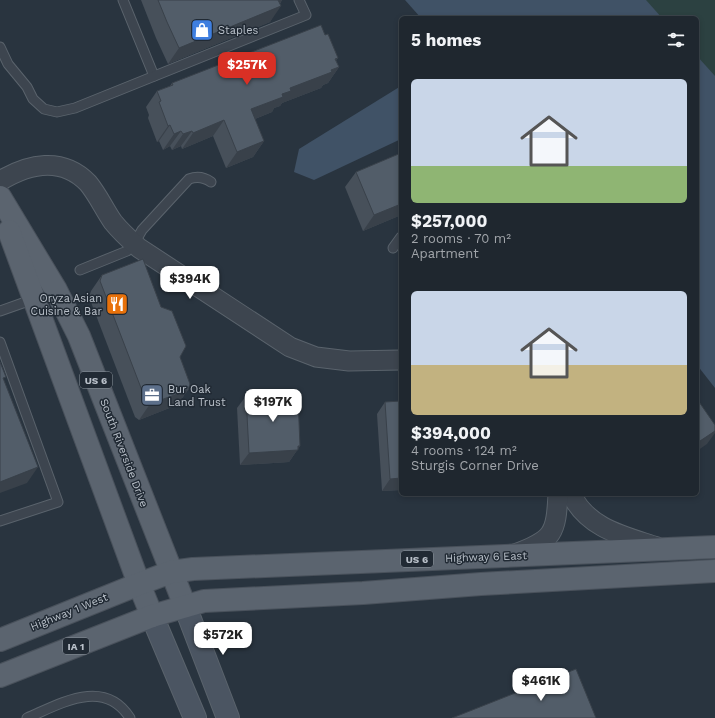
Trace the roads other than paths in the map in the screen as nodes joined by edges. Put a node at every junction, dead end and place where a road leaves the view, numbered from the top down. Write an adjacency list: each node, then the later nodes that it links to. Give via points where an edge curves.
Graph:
1 (123, 0): 4 (lane)
2 (299, 0): 4 (lane, via 306,15)
3 (0, 47): 4 (lane, via 8,64 27,86 33,99 49,111 75,108)
4 (154, 76)
5 (0, 181): 10 (street, via 27,167 46,165 60,167 73,173 87,182 112,220)
6 (211, 182): 10 (lane, via 196,177 185,182 142,230)
7 (0, 197): 24 (main road, South Riverside Drive / US 6, via 56,290 79,336)
8 (0, 206): 13 (main road, US 6)
9 (399, 240): 11 (lane)
10 (134, 244): 12 (lane, via 119,255); 16 (street, via 290,347 316,357 349,361)
11 (393, 248)
12 (80, 270)
13 (34, 299): 14 (lane); 25 (main road, US 6)
14 (0, 311)
15 (0, 342): 19 (lane, via 58,502)
16 (399, 360)
17 (558, 496): 22 (street, via 558,515 550,535 538,544)
18 (572, 496): 21 (street, via 583,514 609,531)
19 (0, 521)
20 (715, 547): 21 (main road, Highway 6 East / US 6)
21 (664, 550): 22 (main road, Highway 6 East / US 6)
22 (510, 556): 24 (main road, Highway 6 East / US 6)
23 (715, 571): 26 (main road, via 363,593 232,598)
24 (171, 572): 25 (main road, Highway 6 East); 26 (main road, South Riverside Drive)
25 (139, 584): 27 (main road, US 6); 28 (main road, Highway 1 West)
26 (185, 606): 27 (main road); 33 (main road, South Riverside Drive)
27 (152, 616): 29 (main road, IA 1); 32 (main road)
28 (0, 640)
29 (0, 676)
30 (27, 718): 31 (lane, via 77,697 90,696 104,697 116,703)
31 (130, 718)
32 (195, 718)
33 (228, 718)

